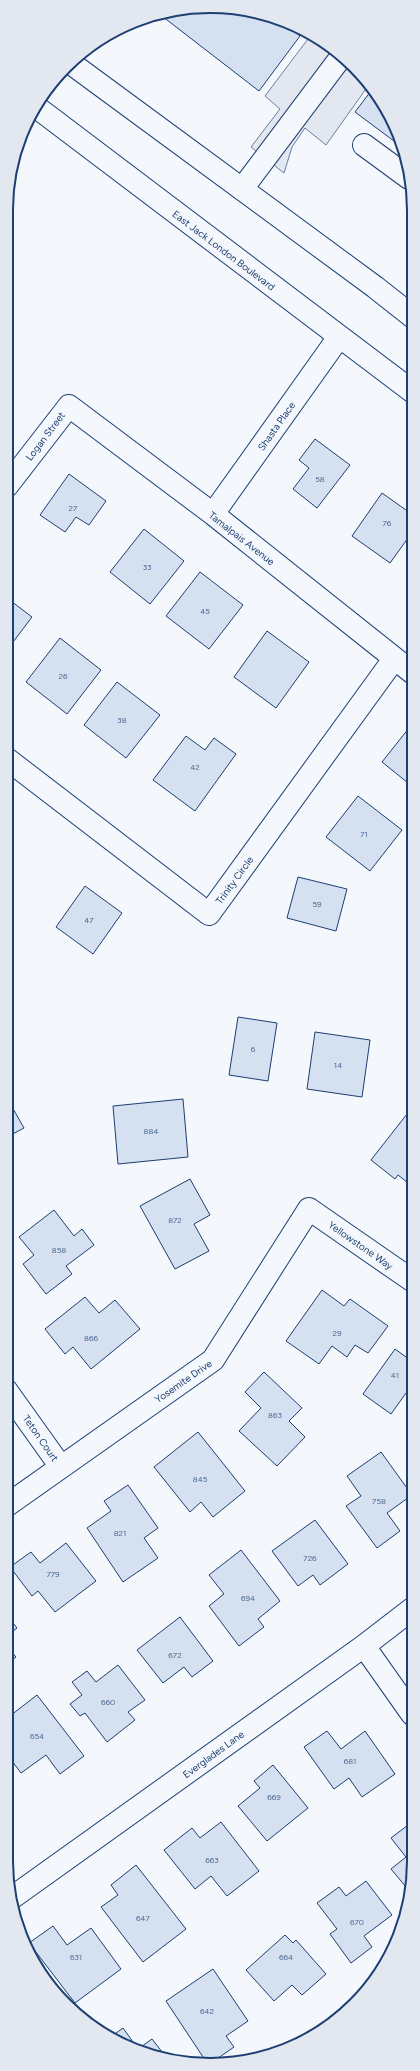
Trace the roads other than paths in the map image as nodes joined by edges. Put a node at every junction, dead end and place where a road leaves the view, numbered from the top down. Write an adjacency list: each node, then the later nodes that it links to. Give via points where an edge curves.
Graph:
1 (338, 61): 6 (street)
2 (75, 67): 6 (street)
3 (40, 110): 8 (street, East Jack London Boulevard)
4 (364, 145): 5 (street)
5 (403, 174)
6 (242, 189): 7 (street)
7 (407, 312)
8 (339, 337): 9 (street, East Jack London Boulevard); 12 (street, Shasta Place)
9 (407, 388)
10 (69, 406): 11 (street, Logan Street); 12 (street, Tamalpais Avenue)
11 (13, 478)
12 (213, 514): 13 (street, Tamalpais Avenue)
13 (394, 658): 14 (street, Tamalpais Avenue); 15 (street, Trinity Circle, via 209,914)
14 (407, 668)
15 (13, 764)
16 (309, 1209): 17 (street, Yellowstone Way); 19 (street, Yosemite Drive, via 213,1360)
17 (407, 1277)
18 (13, 1400): 19 (street, Teton Court)
19 (61, 1467): 20 (street, Yosemite Drive)
20 (13, 1501)
21 (407, 1613): 22 (street, Everglades Lane)
22 (364, 1646): 23 (street); 24 (street, Everglades Lane)
23 (407, 1707)
24 (16, 1895)

